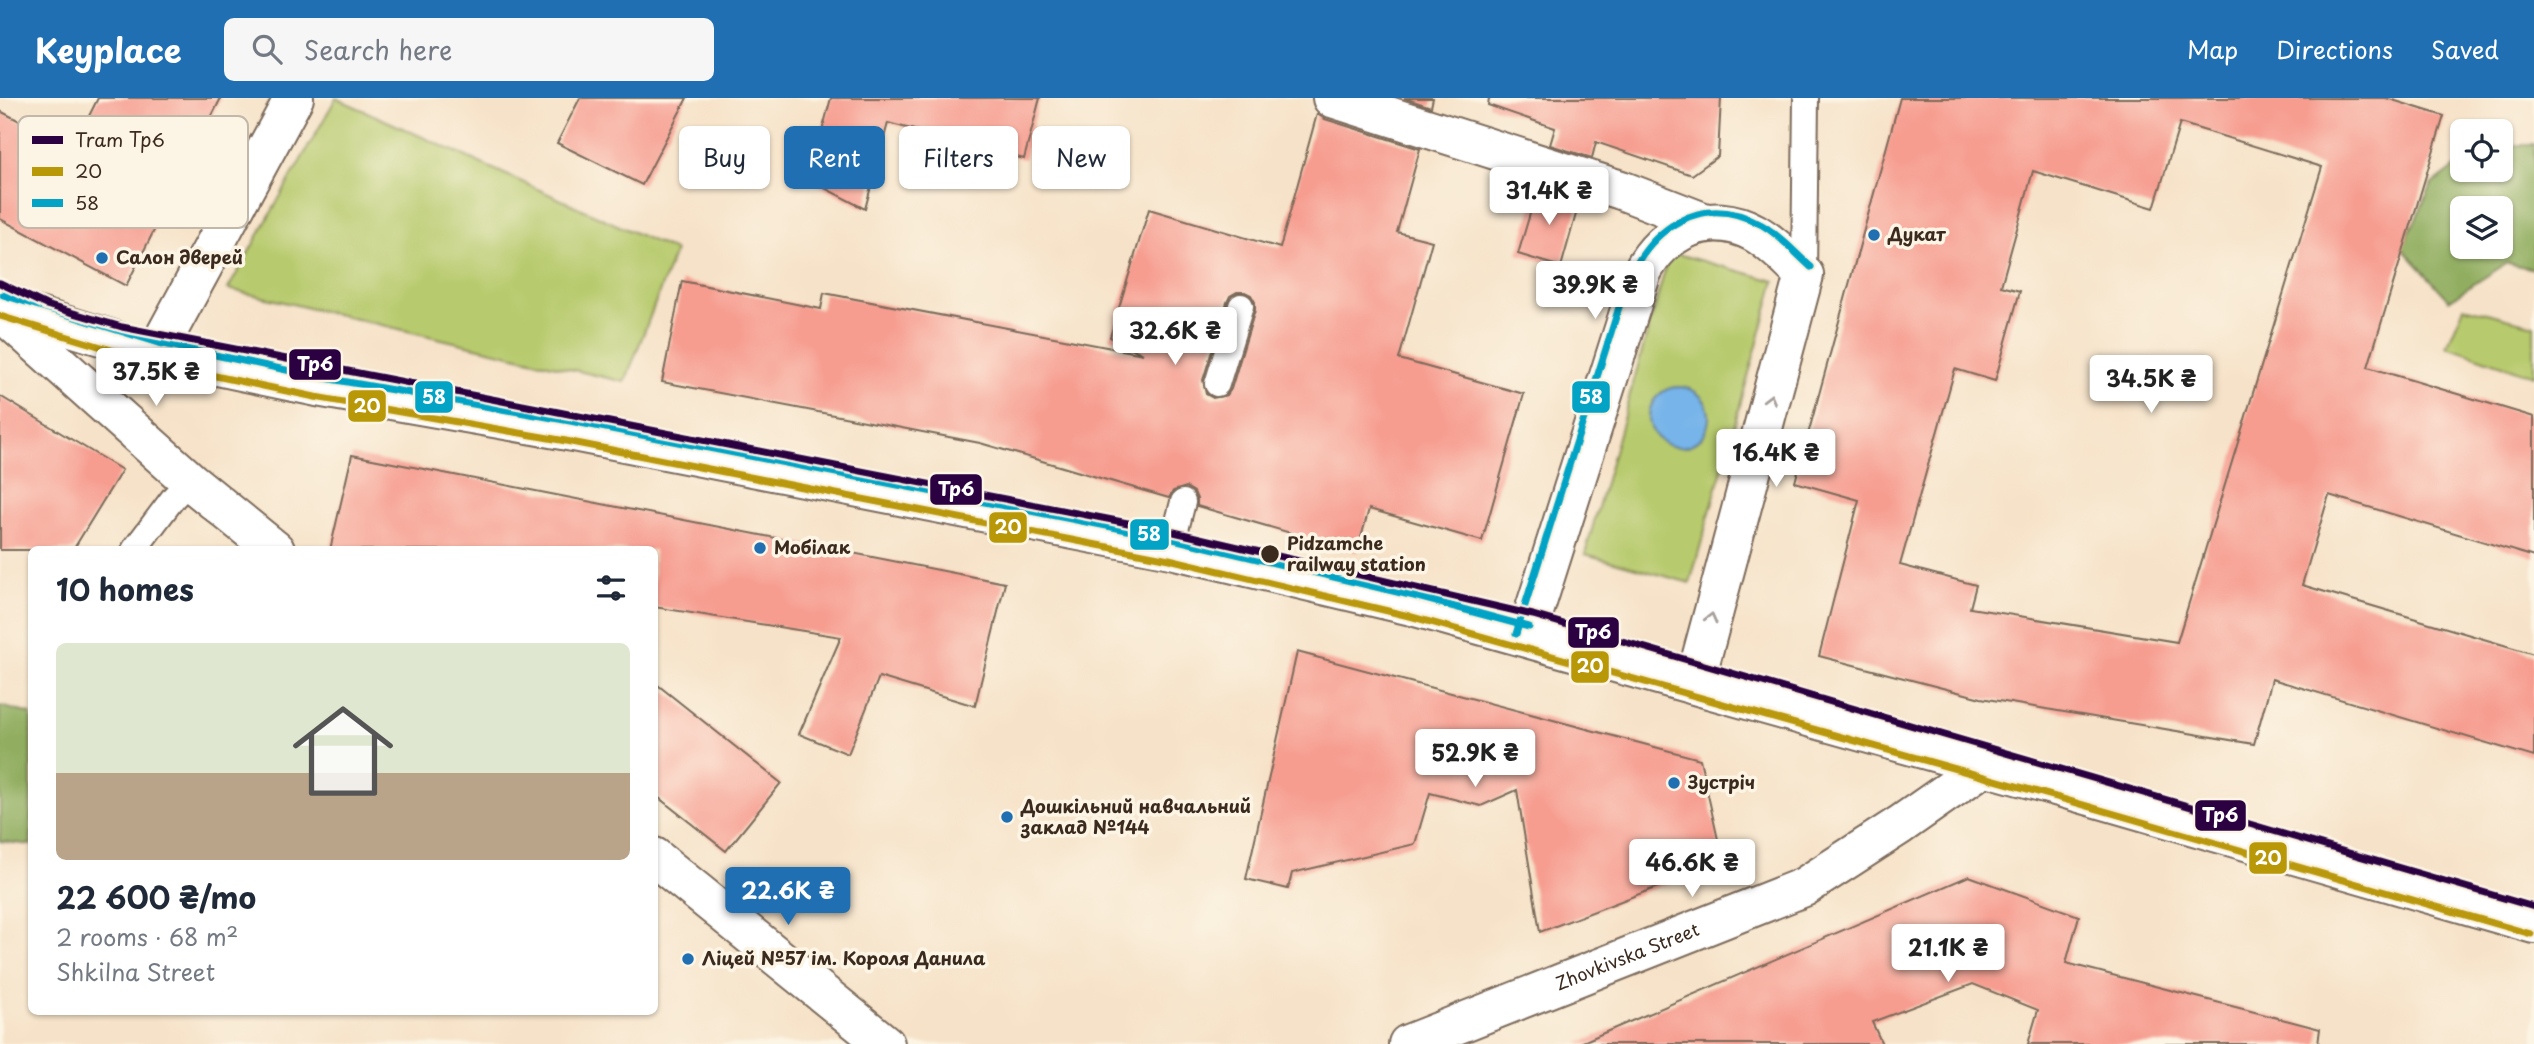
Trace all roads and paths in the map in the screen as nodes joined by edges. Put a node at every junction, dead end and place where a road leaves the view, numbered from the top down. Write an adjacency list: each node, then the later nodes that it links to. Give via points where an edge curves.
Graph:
1 (294, 98): 4 (street)
2 (1332, 98): 5 (street, via 1621,190)
3 (1806, 98): 7 (lane)
4 (248, 183)
5 (1706, 223): 7 (street, via 1741,226 1755,233); 18 (street, via 1674,234 1650,257 1642,272)
6 (224, 228): 11 (street)
7 (1804, 275): 19 (street, one-way to 7)
8 (0, 305): 11 (street)
9 (1241, 306): 12 (lane)
10 (0, 311): 13 (street)
11 (156, 353): 17 (street)
12 (1217, 384)
13 (190, 481): 15 (lane); 16 (street)
14 (1183, 502): 17 (lane)
15 (137, 546)
16 (270, 546)
17 (1171, 549): 18 (street)
18 (1525, 637): 19 (street)
19 (1692, 684): 20 (street)
20 (1983, 767): 22 (street); 24 (street, Zhovkivska Street, via 1804,887)
21 (658, 860): 23 (street)
22 (2534, 924)
23 (885, 1044)
24 (1408, 1044)

